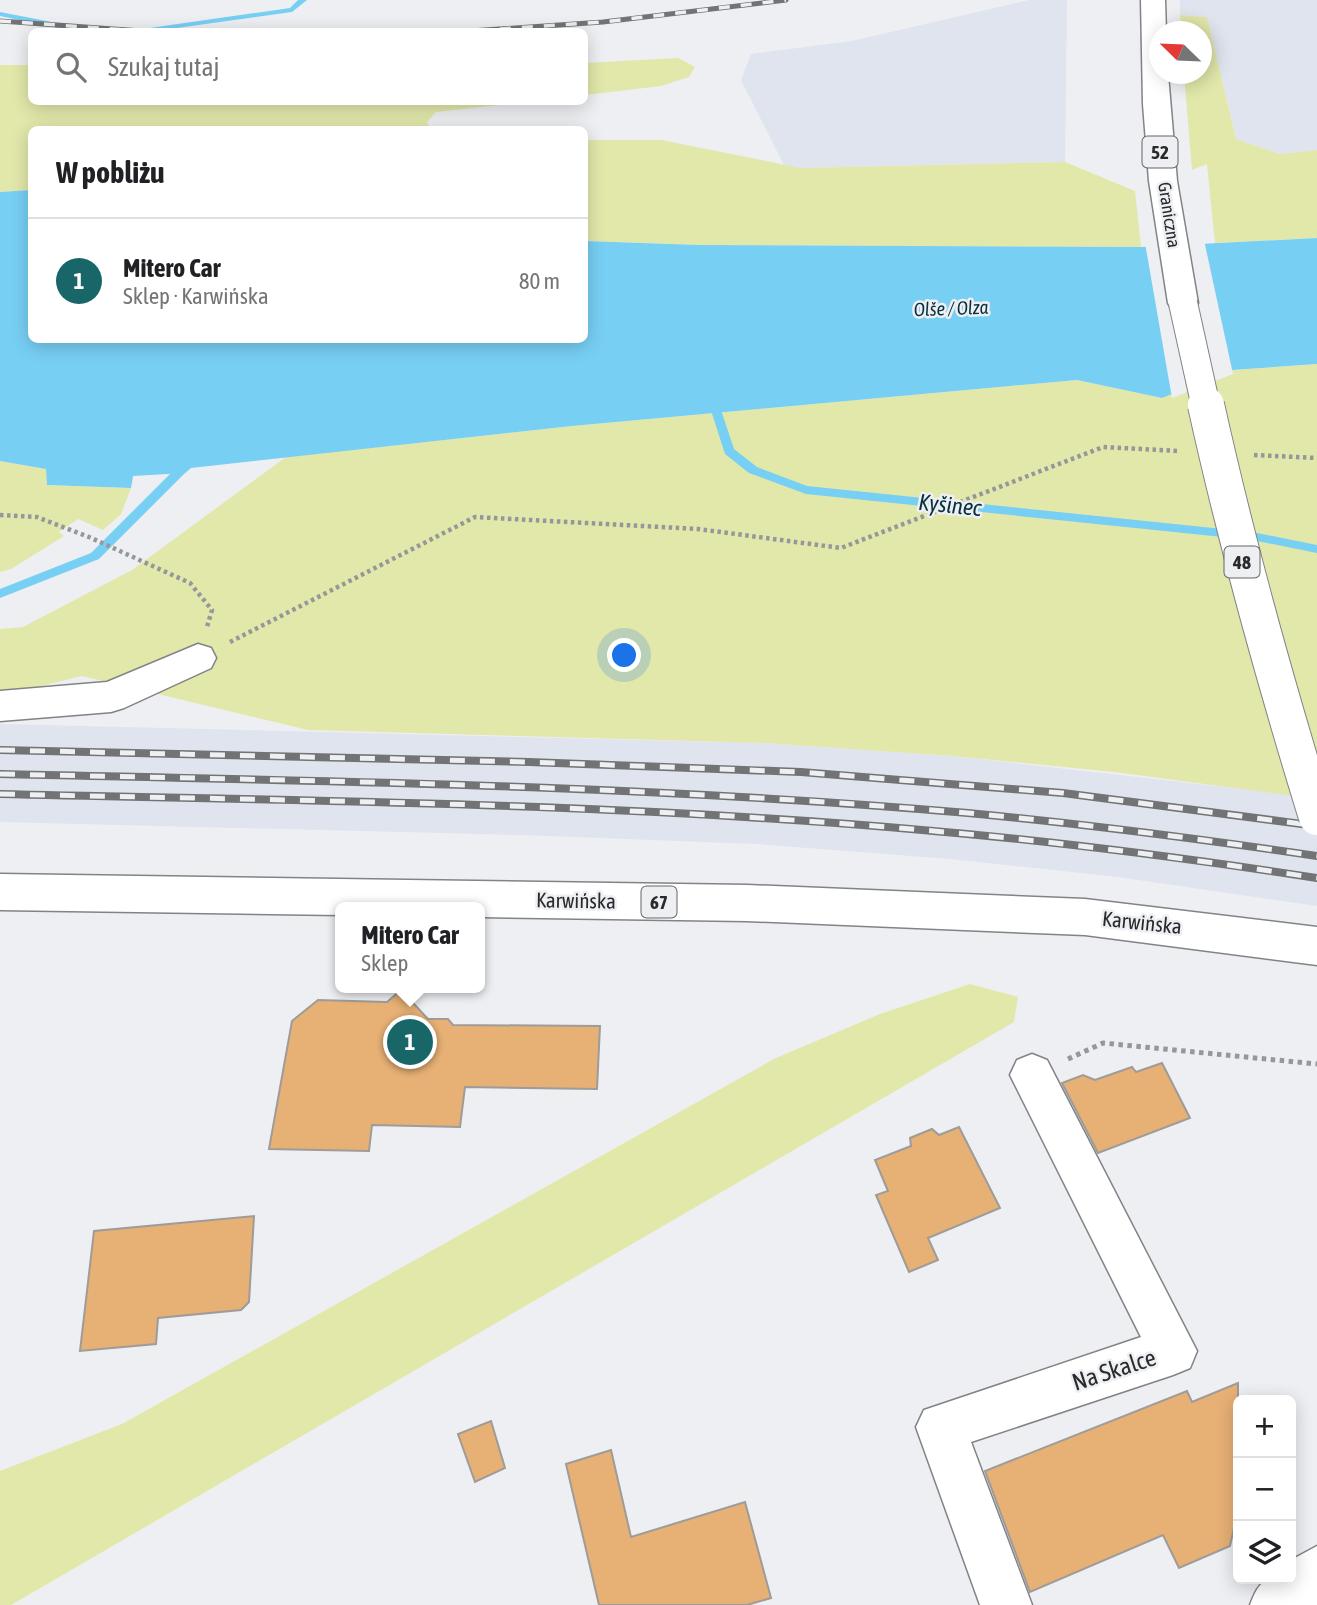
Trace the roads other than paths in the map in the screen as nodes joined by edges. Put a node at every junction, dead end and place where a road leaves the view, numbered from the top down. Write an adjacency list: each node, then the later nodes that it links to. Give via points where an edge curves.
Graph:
1 (1153, 0): 2 (main road, Graniczna / 52, via 1163,181)
2 (1183, 303): 5 (main road, 48, bridge, via 1239,551)
3 (198, 658): 4 (main road, via 111,697)
4 (0, 706)
5 (1317, 817)
6 (0, 892): 7 (main road, Karwińska / 67, via 801,905 1085,917)
7 (1317, 946)
8 (1032, 1075): 10 (main road, Na Skalce, via 1173,1350 941,1427)
9 (1317, 1572): 11 (main road)
10 (1006, 1605)
11 (1276, 1605)

